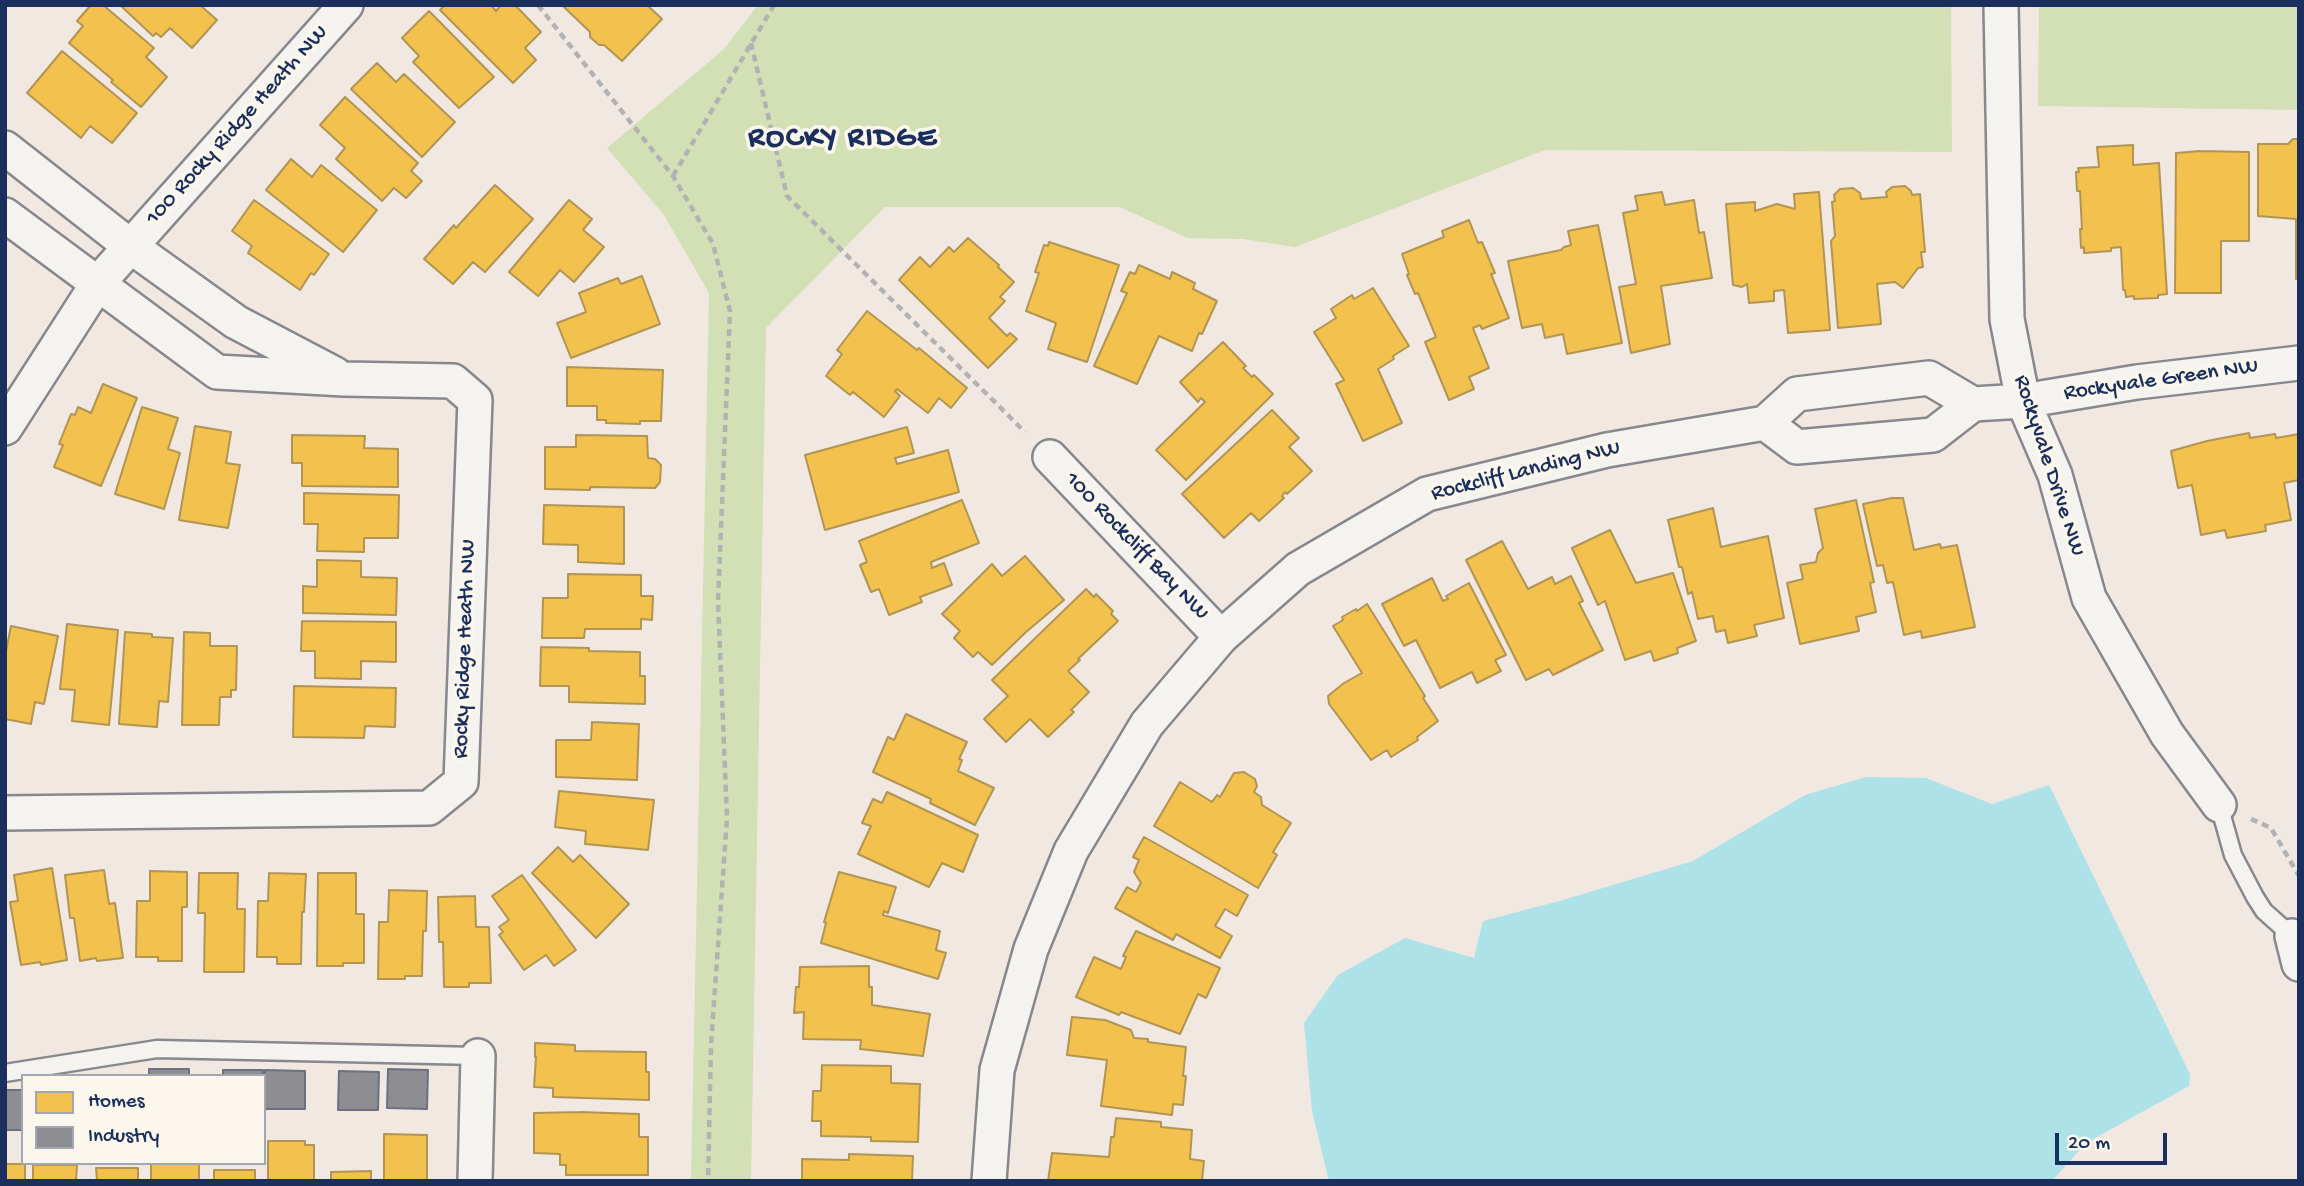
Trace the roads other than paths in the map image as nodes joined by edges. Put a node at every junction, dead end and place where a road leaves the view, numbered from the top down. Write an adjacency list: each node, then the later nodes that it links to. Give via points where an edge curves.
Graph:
1 (346, 5): 5 (street, 100 Rocky Ridge Heath NW)
2 (2001, 5): 9 (street, Rockyvale Drive NW, via 2007,319)
3 (5, 148): 5 (street, Rocky Ridge Heath NW)
4 (5, 215): 6 (street, Rocky Ridge Heath NW)
5 (130, 246): 6 (street); 8 (street, Rocky Ridge Heath NW, via 236,322)
6 (97, 283): 8 (street, Rocky Ridge Heath NW, via 217,372); 12 (street)
7 (2299, 363): 9 (street, Rockyvale Green NW)
8 (344, 379): 16 (street, Rocky Ridge Heath NW, via 453,381 475,400 461,782 429,808)
9 (2023, 401): 10 (street); 15 (street, Rockyvale Drive NW, via 2055,475 2089,598 2167,734)
10 (1973, 404): 11 (street, via 1929,378 1797,394); 11 (street, via 1933,435 1892,439 1797,447)
11 (1765, 422): 14 (street, Rockcliff Landing NW, via 1607,450 1427,494 1298,569)
12 (5, 428)
13 (1050, 457): 14 (street, 100 Rockcliff Bay NW)
14 (1221, 637): 21 (street, Rockcliff Landing NW, via 1147,724 1071,851 1031,949 997,1070)
15 (2219, 805): 17 (lane, via 2229,846 2255,897)
16 (5, 813)
17 (2295, 950)
18 (478, 1056): 19 (lane, via 157,1049); 20 (street)
19 (5, 1073)
20 (475, 1181)
21 (989, 1181)

